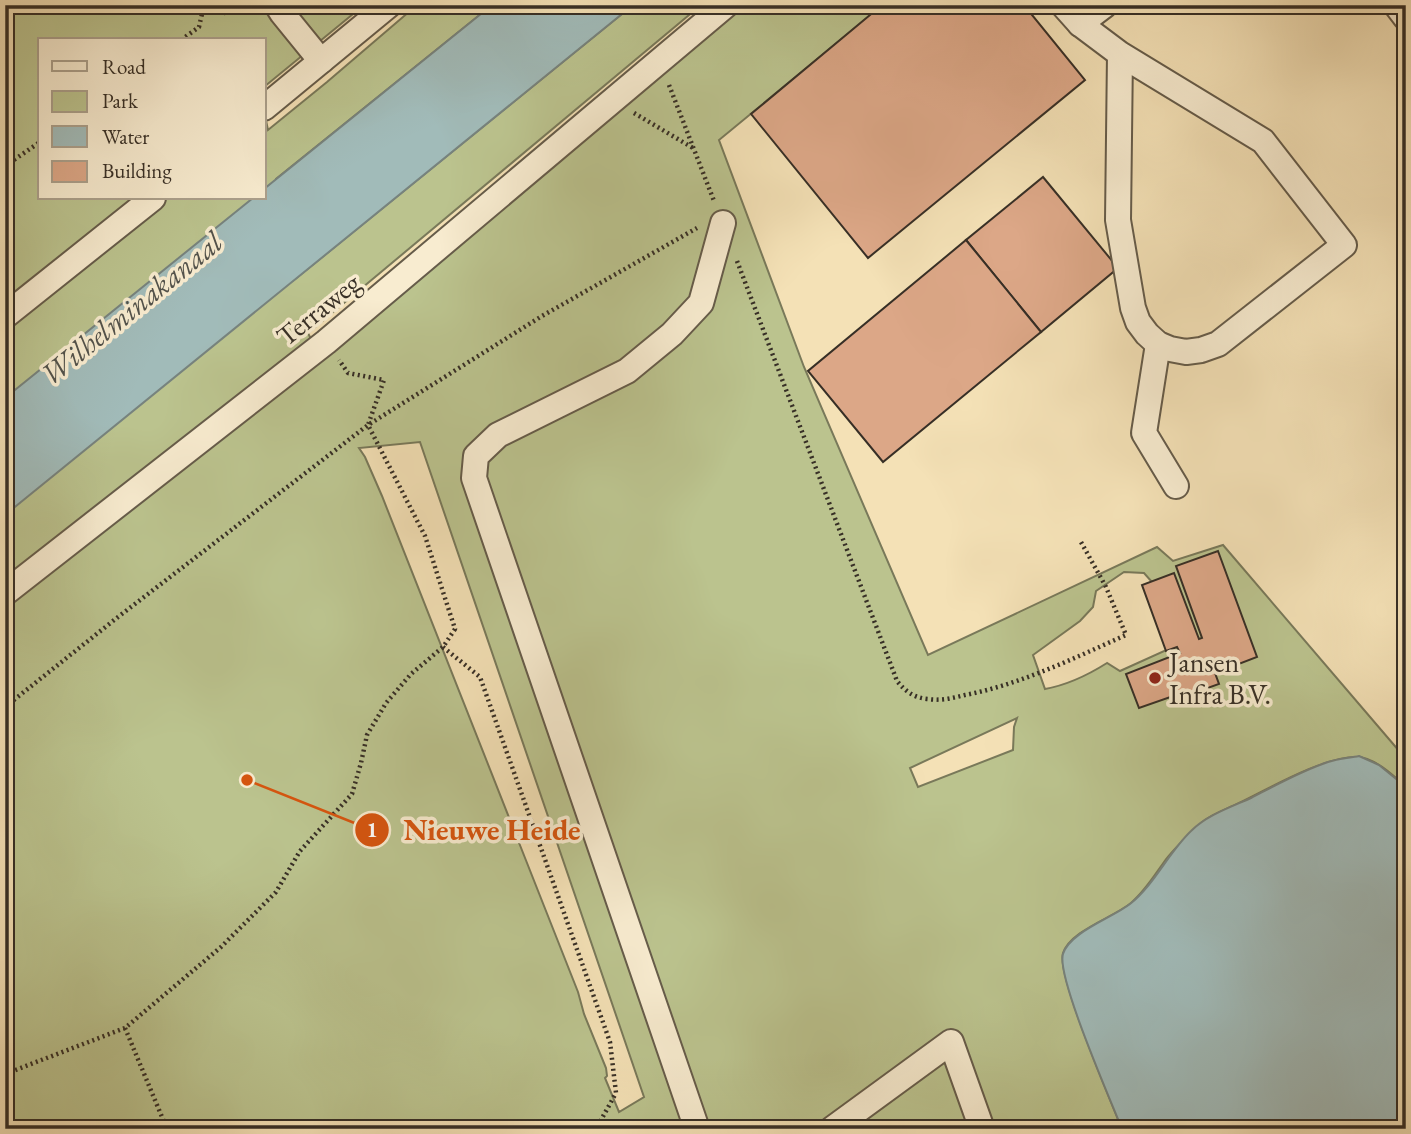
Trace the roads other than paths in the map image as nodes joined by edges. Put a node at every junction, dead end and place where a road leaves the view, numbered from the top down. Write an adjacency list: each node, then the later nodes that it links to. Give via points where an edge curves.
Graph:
1 (277, 5): 10 (street)
2 (389, 5): 10 (street)
3 (726, 5): 17 (street, Terraweg, via 326,342)
4 (1063, 5): 8 (street)
5 (1105, 5): 8 (street)
6 (1396, 5): 7 (street)
7 (1406, 18)
8 (1080, 24): 9 (street)
9 (1120, 54): 15 (street, via 1118,220 1133,308 1138,322); 15 (street, via 1263,141 1344,245 1218,344 1186,352)
10 (321, 61): 11 (street)
11 (266, 106)
12 (150, 200): 14 (street)
13 (715, 216): 18 (street, via 701,303 672,334 626,370 498,435 476,456 474,478)
14 (5, 316)
15 (1158, 344): 16 (street, via 1144,433)
16 (1175, 486)
17 (5, 593)
18 (697, 1129)
19 (832, 1129): 20 (street, via 951,1042)
20 (982, 1129)

